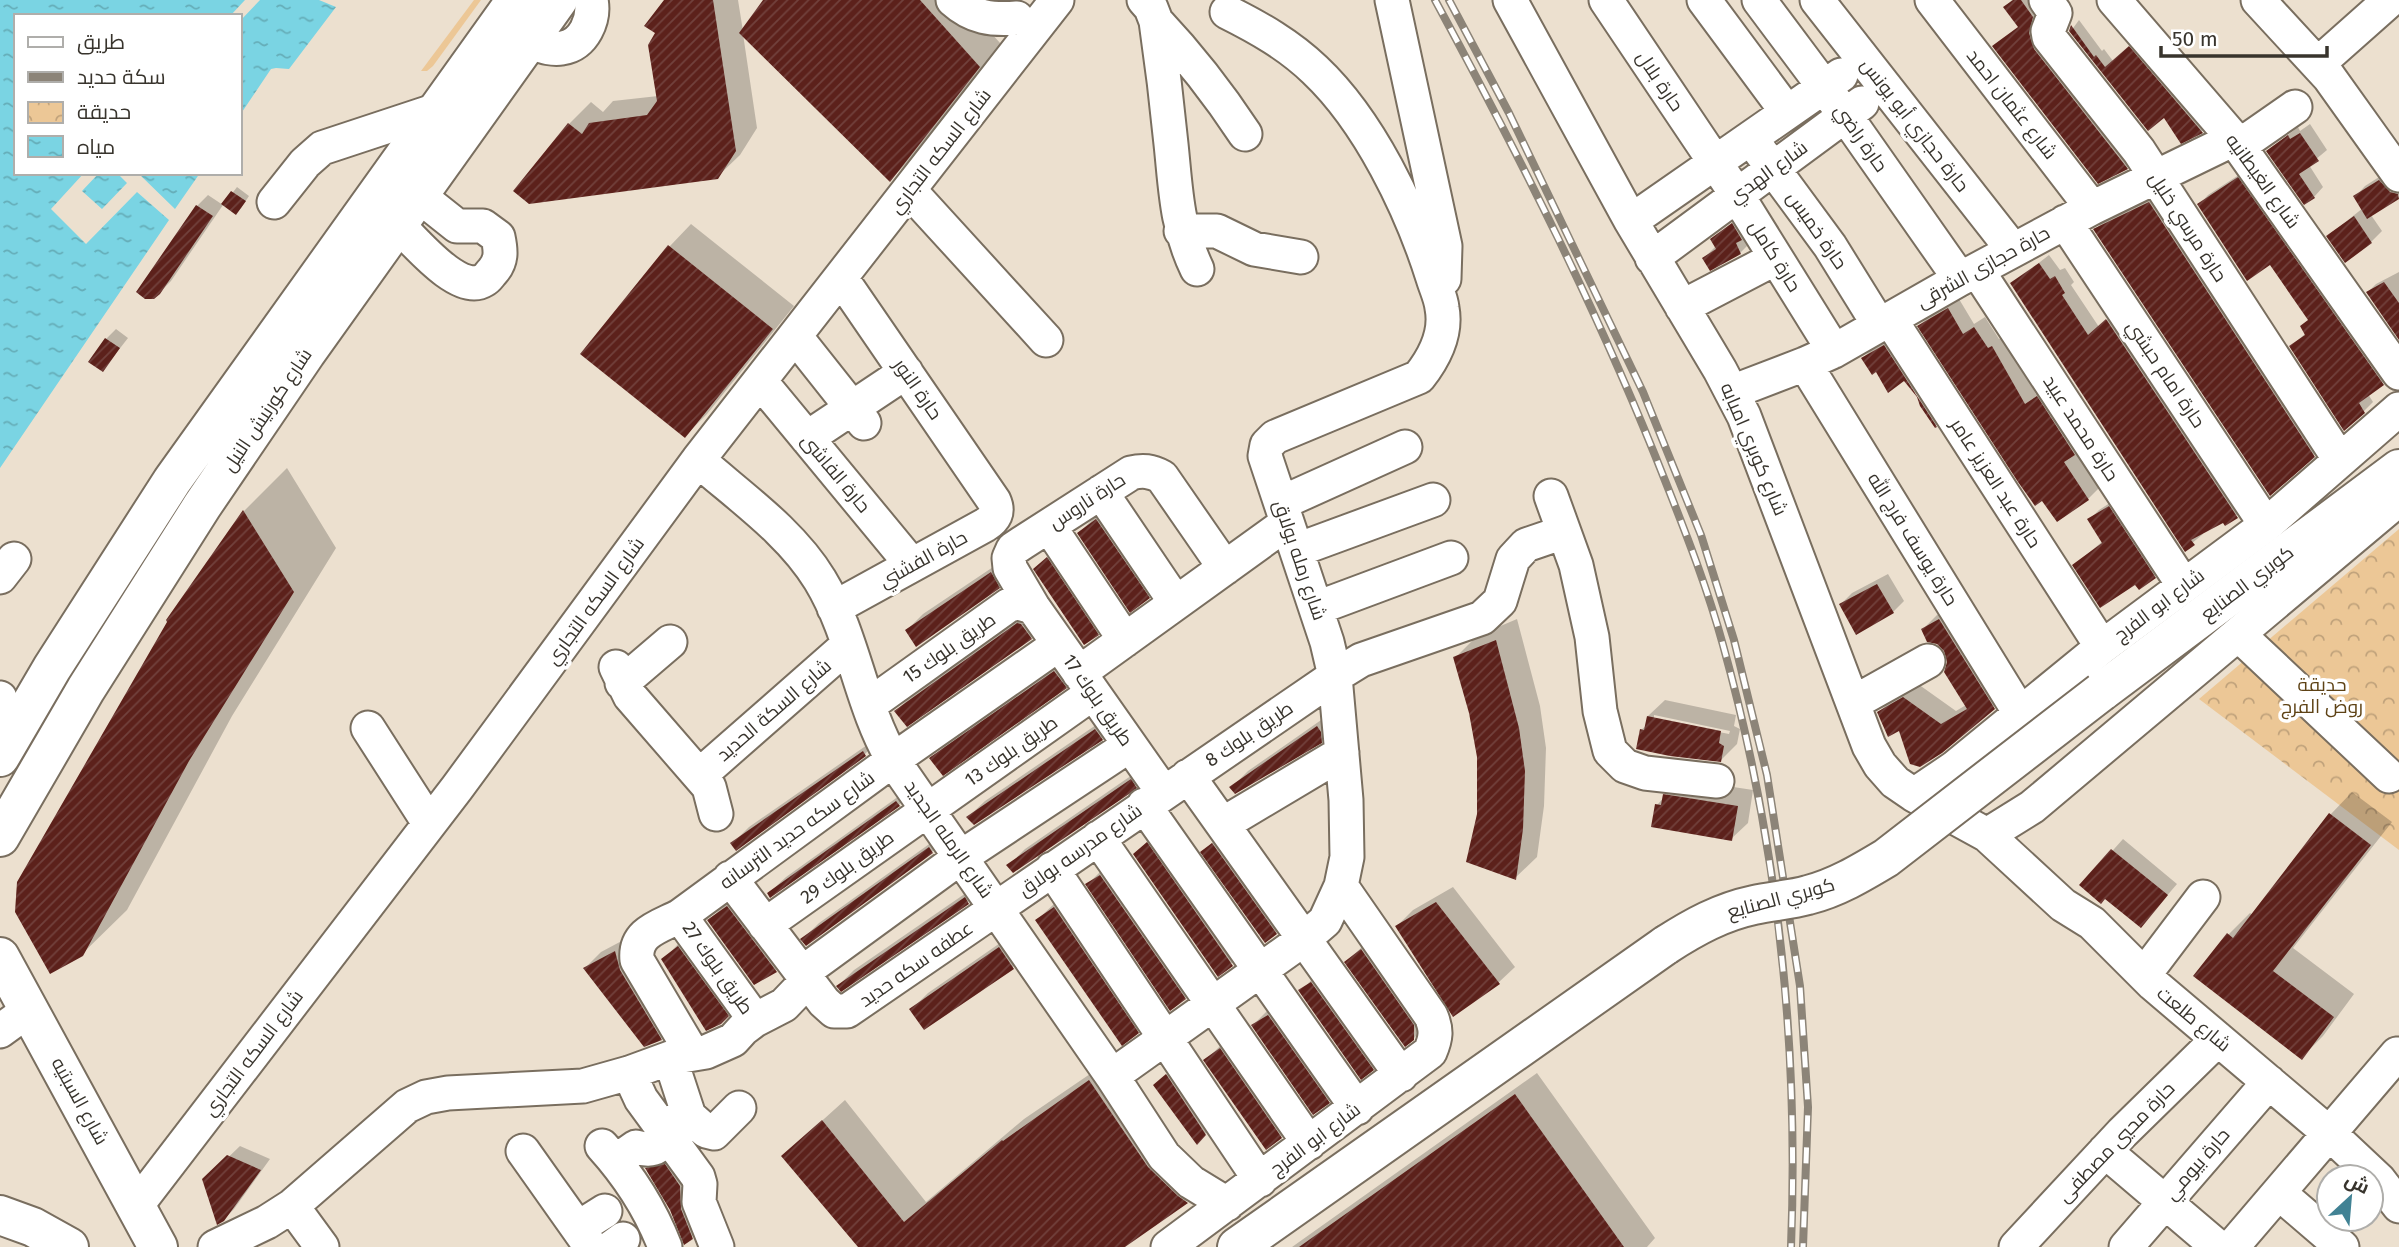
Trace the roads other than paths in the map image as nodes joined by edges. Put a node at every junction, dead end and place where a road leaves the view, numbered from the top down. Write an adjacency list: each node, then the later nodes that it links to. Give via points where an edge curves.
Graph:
1 (516, 0): 25 (main road, شارع كورنيش النيل)
2 (558, 0): 19 (main road, شارع كورنيش النيل)
3 (591, 0): 19 (street, via 590,24 579,39 565,48 551,49)
4 (953, 0): 16 (street, via 977,16 996,20)
5 (1392, 0): 49 (street, via 1445,246)
6 (1606, 0): 31 (street, حارة بلال)
7 (1704, 0): 26 (street)
8 (1759, 0): 22 (street, حارة راضي)
9 (1817, 0): 20 (street, حارة حجازي أبو يونس)
10 (1932, 0): 38 (street, شارع عثمان احمد)
11 (2046, 0): 34 (street, حارة مرسي خليل, via 2055,13 2049,37)
12 (2114, 0): 30 (street, شارع الغيطانيه)
13 (2258, 0): 21 (street)
14 (2390, 0): 21 (street)
15 (1515, 2): 39 (street, شارع كوبري امبابه)
16 (1033, 11): 35 (street, شارع السكه التجاري)
17 (1150, 11): 28 (street, via 1219,94); 40 (street)
18 (1227, 12): 49 (street, شارع رمله بولاق, via 1289,48 1317,71 1349,111 1377,153 1426,254)
19 (528, 42): 109 (main road, شارع كورنيش النيل, via 202,506 86,689)
20 (1863, 59): 22 (street, شارع الهدي); 23 (street, حارة حجازي أبو يونس)
21 (2319, 63): 33 (street)
22 (1824, 86): 26 (street, شارع الهدي); 27 (street, حارة راضي)
23 (1885, 86): 27 (street, شارع الهدي); 41 (street, حارة حجازي أبو يونس)
24 (2295, 107): 30 (street, حارة حجازى الشرقى)
25 (436, 110): 37 (street, via 323,148); 96 (main road, شارع كورنيش النيل, via 172,481)
26 (1787, 112): 29 (street, شارع الهدي)
27 (1845, 115): 32 (street, شارع الهدي); 46 (street, حارة راضي)
28 (1244, 134)
29 (1751, 138): 31 (street, شارع الهدي); 32 (street, حارة خميس)
30 (2236, 143): 34 (street, حارة حجازى الشرقى); 55 (street, شارع الغيطانيه)
31 (1715, 163): 36 (street, حارة كامل); 39 (street, شارع الهدي)
32 (1773, 168): 36 (street, شارع الهدي); 50 (street, حارة خميس)
33 (2399, 175)
34 (2156, 177): 38 (street, حارة حجازى الشرقى); 63 (street, حارة مرسي خليل)
35 (909, 190): 47 (street, شارع السكه التجاري); 52 (street)
36 (1737, 195): 43 (street, شارع الهدي); 44 (street, حارة كامل)
37 (274, 202)
38 (2079, 215): 41 (street, حارة حجازى الشرقى); 69 (street, حارة امام حبشي)
39 (1631, 222): 43 (street, شارع كوبري امبابه)
40 (1181, 231): 42 (street, via 1217,230 1254,249); 45 (street)
41 (2013, 250): 46 (street, حارة حجازى الشرقى)
42 (1301, 257)
43 (1652, 258): 48 (street, شارع كوبري امبابه)
44 (1776, 258): 48 (street); 53 (street, حارة كامل)
45 (1197, 269)
46 (1968, 274): 50 (street, حارة حجازى الشرقى); 76 (street, حارة محمد عبيد)
47 (841, 278): 51 (street, شارع السكه التجاري); 54 (street, حارة النور)
48 (1682, 307): 57 (street, شارع كوبري امبابه)
49 (1443, 309): 71 (street, شارع رمله بولاق, via 1438,346 1419,377 1285,432 1267,445 1265,456)
50 (1884, 322): 53 (street, حارة حجازى الشرقى); 86 (street, حارة عبد العزيز عامر)
51 (795, 336): 56 (street, شارع السكه التجاري); 59 (street)
52 (1046, 340)
53 (1820, 358): 57 (street, حارة حجازى الشرقى); 93 (street, حارة يوسف فرج الله)
54 (906, 372): 59 (street); 67 (street, حارة النور)
55 (2399, 373)
56 (760, 381): 60 (street, حارة الفاشى); 62 (street, شارع السكه التجاري)
57 (1732, 392): 91 (street, شارع كوبري امبابه, via 1760,454)
58 (2399, 409): 63 (street, شارع ابو الفرج)
59 (858, 416): 60 (street)
60 (807, 438): 74 (street, حارة الفاشى)
61 (1405, 447): 71 (street)
62 (698, 460): 79 (street, شارع الرمله الجديد, via 805,558); 106 (street, شارع السكه التجاري)
63 (2340, 460): 69 (street, شارع ابو الفرج)
64 (2393, 483): 81 (street); 158 (main road, كوبري الصنايع, bridge, via 2102,692 1886,858 1808,895 1753,905 1692,927)
65 (1101, 492): 70 (street, حارة ناروس); 75 (street, حارة ناروس, via 1141,470 1162,477); 77 (street)
66 (1551, 496): 72 (street)
67 (994, 500): 74 (street, حارة الفشني, via 997,512 990,522)
68 (1433, 500): 71 (street)
69 (2266, 525): 76 (street, شارع ابو الفرج)
70 (1049, 526): 78 (street, حارة ناروس, via 1013,549 1009,558 1010,568); 82 (street)
71 (1288, 526): 75 (street, طريق بلوك 13); 80 (street, شارع رمله بولاق)
72 (1564, 532): 88 (street, طريق بلوك 8, via 1526,545 1513,559 1500,601 1482,618 1361,660); 101 (street, via 1592,637 1600,711 1610,751 1625,766 1645,774)
73 (1451, 558): 80 (street)
74 (912, 565): 79 (street, حارة الفشني)
75 (1224, 568): 77 (street, طريق بلوك 13)
76 (2184, 586): 86 (street, شارع ابو الفرج)
77 (1176, 603): 82 (street, طريق بلوك 13)
78 (1033, 607): 84 (street, طريق بلوك 17); 92 (street, طريق بلوك 15, via 1009,605)
79 (834, 608): 85 (street, شارع الرمله الجديد)
80 (1317, 608): 88 (street, شارع رمله بولاق)
81 (2238, 634): 100 (street); 108 (street, via 2032,807)
82 (1125, 640): 89 (street, طريق بلوك 13)
83 (670, 642): 99 (street, via 619,675 630,696)
84 (1059, 644): 89 (street, طريق بلوك 17); 98 (street, شارع سكه حديد الترسانه)
85 (848, 646): 92 (street, شارع الرمله الجديد); 99 (street, شارع السكة الحديد)
86 (2102, 647): 93 (street, شارع ابو الفرج)
87 (1928, 661): 91 (street)
88 (1335, 676): 97 (street, شارع رمله بولاق); 102 (street, طريق بلوك 8)
89 (1086, 683): 95 (street, طريق بلوك 17); 104 (street, طريق بلوك 13)
90 (0, 698): 96 (street)
91 (1853, 704): 103 (street, شارع كوبري امبابه, via 1880,765)
92 (869, 705): 98 (street, شارع الرمله الجديد)
93 (2020, 713): 103 (street, شارع ابو الفرج, via 1954,768)
94 (368, 729): 106 (street)
95 (1130, 745): 102 (street, طريق بلوك 17); 111 (street)
96 (6, 746)
97 (1342, 753): 107 (street); 114 (street, شارع رمله بولاق, via 1347,857)
98 (893, 760): 104 (street, شارع الرمله الجديد); 113 (street, شارع سكه حديد الترسانه)
99 (700, 775): 105 (street, via 709,787)
100 (2389, 776)
101 (1717, 781)
102 (1165, 791): 107 (street); 110 (street, شارع مدرسه بولاق); 121 (street)
103 (1913, 795): 108 (street, شارع كوبري امبابه)
104 (928, 809): 111 (street, شارع الرمله الجديد); 118 (street, طريق بلوك 29)
105 (716, 814)
106 (429, 823): 146 (street, شارع السكه التجاري)
107 (1223, 824): 119 (street)
108 (1987, 835): 122 (street, شارع طلعت, via 2063,905 2092,923)
109 (0, 837)
110 (1098, 838): 112 (street, شارع مدرسه بولاق); 124 (street)
111 (961, 857): 116 (street, شارع الرمله الجديد); 123 (street)
112 (1052, 869): 116 (street, شارع مدرسه بولاق); 127 (street)
113 (730, 878): 117 (street, شارع سكه حديد الترسانه); 118 (street, عطفه سكه حديد)
114 (1341, 886): 119 (street, شارع رمله بولاق, via 1325,921); 132 (street, شارع ابو الفرج, via 1436,1028 1430,1052)
115 (2203, 897): 122 (street)
116 (996, 908): 123 (street, عطفه سكه حديد, via 848,1011 834,1011); 133 (street, شارع الرمله الجديد)
117 (680, 916): 126 (street, طريق بلوك 27); 130 (street, شارع سكه حديد الترسانه, via 642,937 636,947 637,960)
118 (765, 925): 123 (street, عطفه سكه حديد)
119 (1304, 939): 121 (street, شارع رمله بولاق); 132 (street)
120 (0, 957): 125 (main road, شارع السبتيه)
121 (1260, 970): 124 (street, شارع رمله بولاق); 136 (street)
122 (2144, 975): 128 (street, شارع طلعت)
123 (805, 977): 126 (street, via 785,1005)
124 (1213, 1004): 127 (street, شارع رمله بولاق); 139 (street)
125 (13, 1006): 146 (main road, شارع السبتيه)
126 (755, 1020): 130 (street, via 720,1048)
127 (1166, 1038): 133 (street, شارع رمله بولاق); 142 (street)
128 (2218, 1039): 134 (street, شارع طلعت); 141 (street, حارة محيي مصطفى)
129 (2397, 1054): 138 (street)
130 (681, 1055): 131 (street); 137 (street, شارع سكه حديد الترسانه)
131 (629, 1073): 137 (street, via 641,1099); 147 (street, via 583,1086 426,1097 407,1106)
132 (1401, 1075): 136 (street, شارع ابو الفرج)
133 (1112, 1076): 145 (street, شارع الرمله الجديد, via 1164,1156 1191,1182)
134 (2269, 1082): 138 (street, شارع طلعت); 144 (street, حارة بيومي)
135 (739, 1108): 137 (street, via 714,1133)
136 (1357, 1108): 139 (street, شارع ابو الفرج)
137 (677, 1124): 151 (street, via 700,1184); 156 (street, via 654,1149 636,1146 609,1153 649,1209)
138 (2330, 1134): 143 (street); 148 (street, شارع طلعت, via 2379,1180)
139 (1309, 1143): 142 (street, شارع ابو الفرج)
140 (523, 1151): 150 (street)
141 (2105, 1151): 144 (street); 159 (street, حارة محيي مصطفى)
142 (1260, 1180): 145 (street, شارع ابو الفرج)
143 (2279, 1193): 162 (street); 163 (street)
144 (2165, 1202): 160 (street, حارة بيومي); 161 (street)
145 (1227, 1204): 157 (street, شارع ابو الفرج)
146 (137, 1205): 153 (main road, شارع السبتيه)
147 (292, 1206): 154 (street); 155 (street)
148 (2399, 1206)
149 (0, 1215): 152 (main road)
150 (584, 1234)
151 (708, 1244)
152 (69, 1247)
153 (158, 1247)
154 (215, 1247)
155 (322, 1247)
156 (664, 1247)
157 (1168, 1247)
158 (1237, 1247)
159 (2016, 1247)
160 (2126, 1247)
161 (2218, 1247)
162 (2232, 1247)
163 (2342, 1247)

